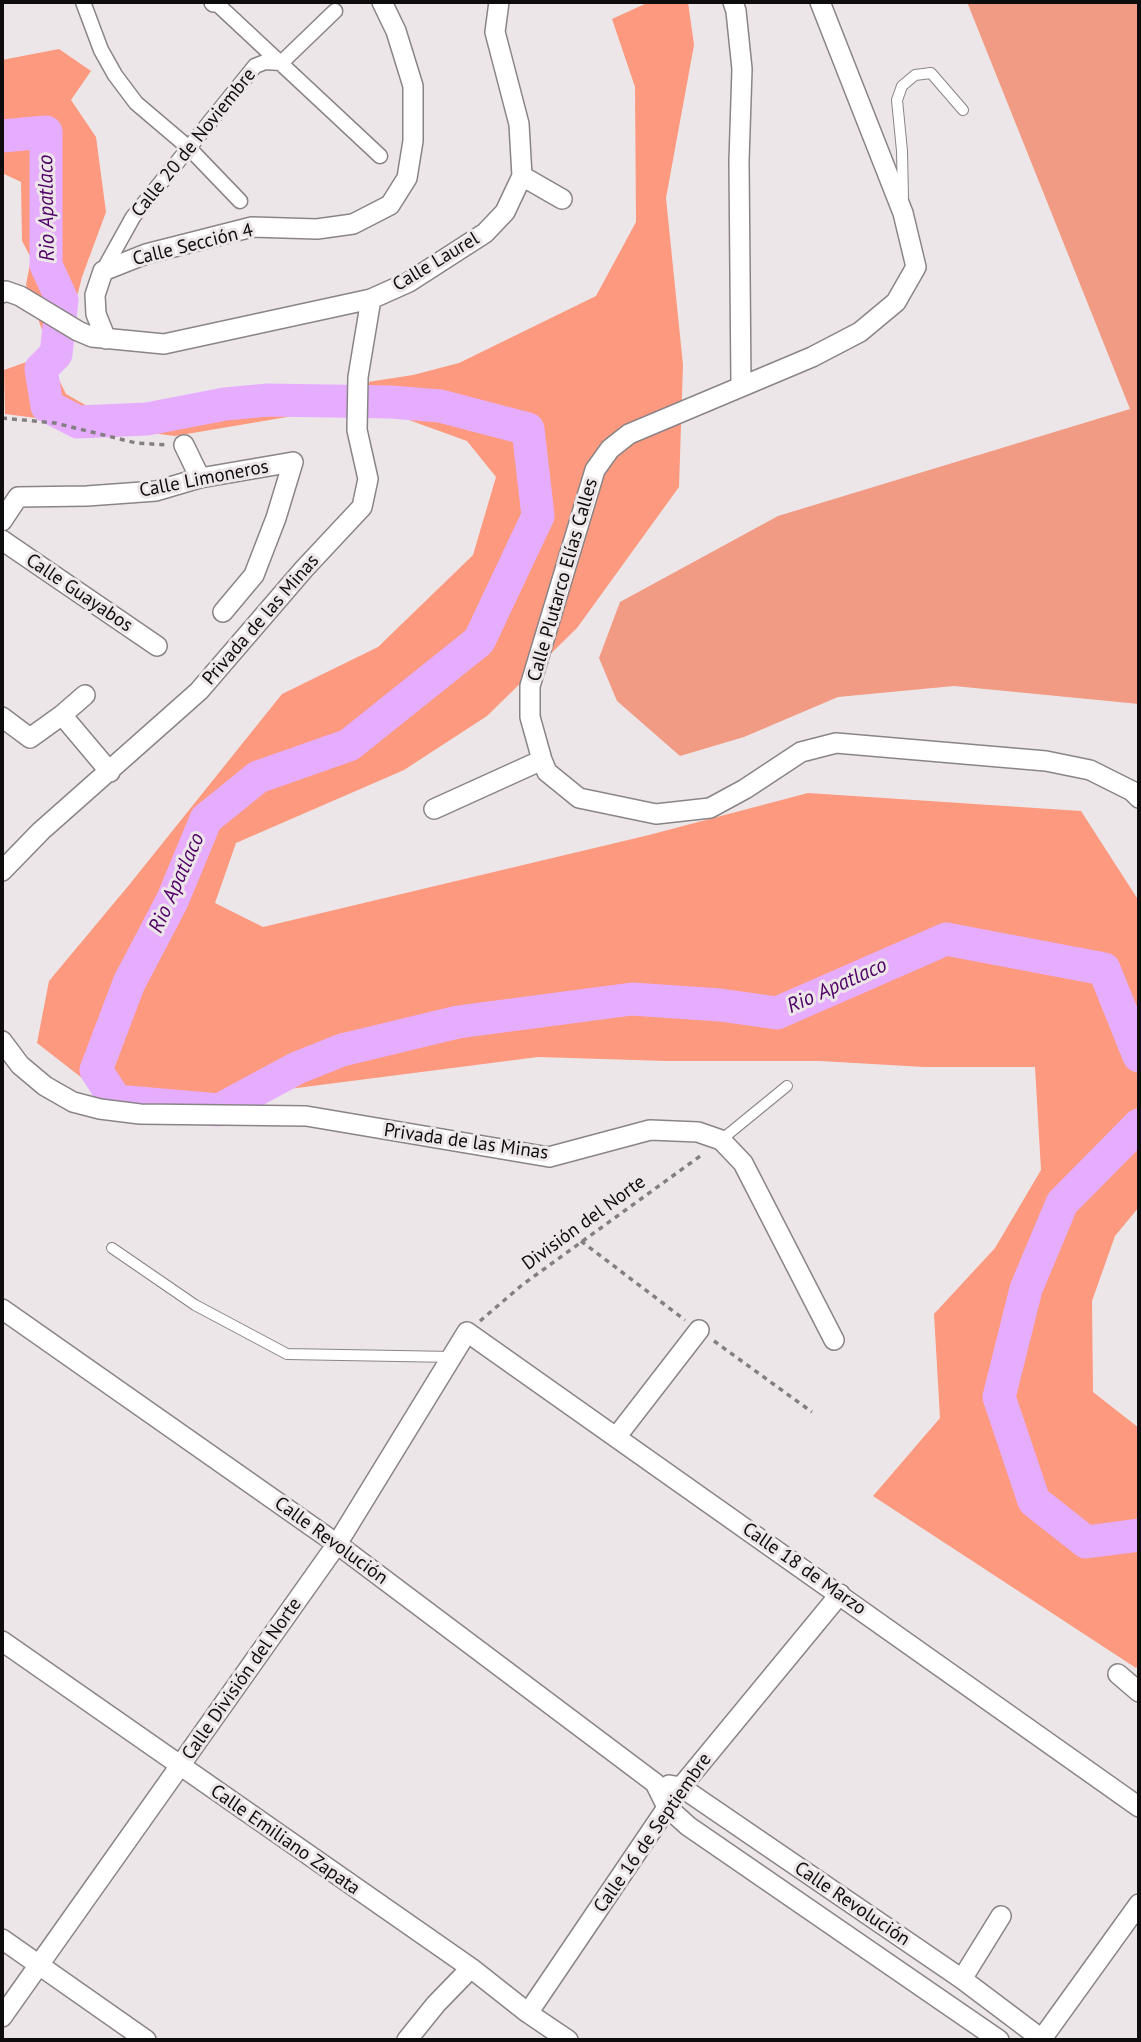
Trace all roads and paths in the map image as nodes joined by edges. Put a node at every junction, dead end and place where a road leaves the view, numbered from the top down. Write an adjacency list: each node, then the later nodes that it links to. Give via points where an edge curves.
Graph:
1 (83, 2): 10 (street, via 115,75 136,103)
2 (215, 2): 8 (street)
3 (382, 2): 16 (street, Calle Sección 4, via 413,86 413,141 407,178 390,205 354,224 317,229 252,227 146,254)
4 (499, 2): 12 (street, Calle Laurel, via 495,32 519,124)
5 (733, 2): 20 (street, via 742,69)
6 (820, 2): 15 (street, Calle Plutarco Elías Calles)
7 (335, 10): 8 (street, Calle 20 de Noviembre)
8 (281, 63): 10 (street, Calle 20 de Noviembre, via 255,66); 11 (street)
9 (963, 110): 15 (lane, via 931,73 915,75 902,86 897,100)
10 (189, 148): 14 (street); 16 (street, Calle 20 de Noviembre, via 133,217)
11 (380, 156)
12 (522, 176): 13 (street); 18 (street, Calle Laurel, via 505,212 485,233 409,282)
13 (562, 199)
14 (240, 201)
15 (903, 213): 20 (street, Calle Plutarco Elías Calles, via 916,267 896,302 860,332)
16 (103, 271): 19 (street, via 95,295 96,314)
17 (11, 294): 19 (street, Calle Laurel, via 78,331)
18 (371, 299): 19 (street, Calle Laurel, via 164,344); 33 (street, Privada de las Minas, via 358,377 357,430 368,479 362,507 199,691)
19 (106, 339)
20 (740, 386): 32 (street, Calle Plutarco Elías Calles, via 629,434 610,449 595,470 530,686 530,717)
21 (2, 418): 22 (path, via 55,423 136,443)
22 (184, 445): 23 (street)
23 (200, 478): 24 (street, Calle Limoneros, via 156,491 87,496); 27 (street, Calle Limoneros, via 293,462 254,575)
24 (10, 491): 25 (street, Calle Limoneros)
25 (2, 521)
26 (2, 540): 28 (street, Calle Guayabos)
27 (223, 612)
28 (157, 646)
29 (85, 695): 30 (street)
30 (62, 715): 31 (street, via 30,738); 33 (street)
31 (2, 717)
32 (542, 760): 34 (street, Calle Plutarco Elías Calles, via 547,772 579,798 656,814 710,808 802,752 836,743 1046,761 1090,770); 35 (street)
33 (110, 772): 36 (street, Privada de las Minas)
34 (1139, 798)
35 (434, 808)
36 (2, 871)
37 (2, 1041): 39 (street, Privada de las Minas, via 20,1065 45,1086 73,1102 100,1109 140,1114 306,1116 549,1157 650,1130 698,1132)
38 (787, 1086): 39 (lane)
39 (721, 1140): 43 (path, División del Norte, via 522,1285); 44 (street, via 743,1163)
40 (112, 1248): 45 (lane, via 195,1305 287,1354)
41 (2, 1309): 47 (street, Calle Revolución)
42 (699, 1330): 46 (street)
43 (467, 1332): 45 (street, Calle División del Norte); 46 (street, Calle 18 de Marzo)
44 (834, 1340)
45 (453, 1357): 47 (street, Calle División del Norte)
46 (617, 1436): 48 (street, Calle 18 de Marzo)
47 (337, 1544): 52 (street, Calle División del Norte); 53 (street, Calle Revolución)
48 (839, 1594): 54 (street, Calle 16 de Septiembre); 56 (street, Calle 18 de Marzo)
49 (2, 1641): 52 (street, Calle Emiliano Zapata)
50 (1118, 1674): 51 (street)
51 (1139, 1692)
52 (180, 1767): 60 (street, Calle División del Norte); 61 (street, Calle Emiliano Zapata)
53 (654, 1783): 54 (street, Calle Revolución); 55 (street, Calle Revolución)
54 (681, 1787): 55 (street, Calle 16 de Septiembre); 62 (street, Calle Revolución)
55 (667, 1807): 63 (street, Calle 16 de Septiembre); 68 (street, Calle Revolución)
56 (1139, 1807)
57 (1139, 1905): 69 (street)
58 (1001, 1916): 62 (street)
59 (2, 1939): 60 (street)
60 (39, 1965): 64 (street, Calle División del Norte); 65 (street)
61 (471, 1968): 63 (street, Calle Emiliano Zapata); 66 (street)
62 (962, 1979): 69 (street, Calle Revolución)
63 (528, 2013): 67 (street, Calle Emiliano Zapata)
64 (2, 2017)
65 (146, 2040)
66 (407, 2040)
67 (568, 2040)
68 (999, 2040)
69 (1041, 2040)

